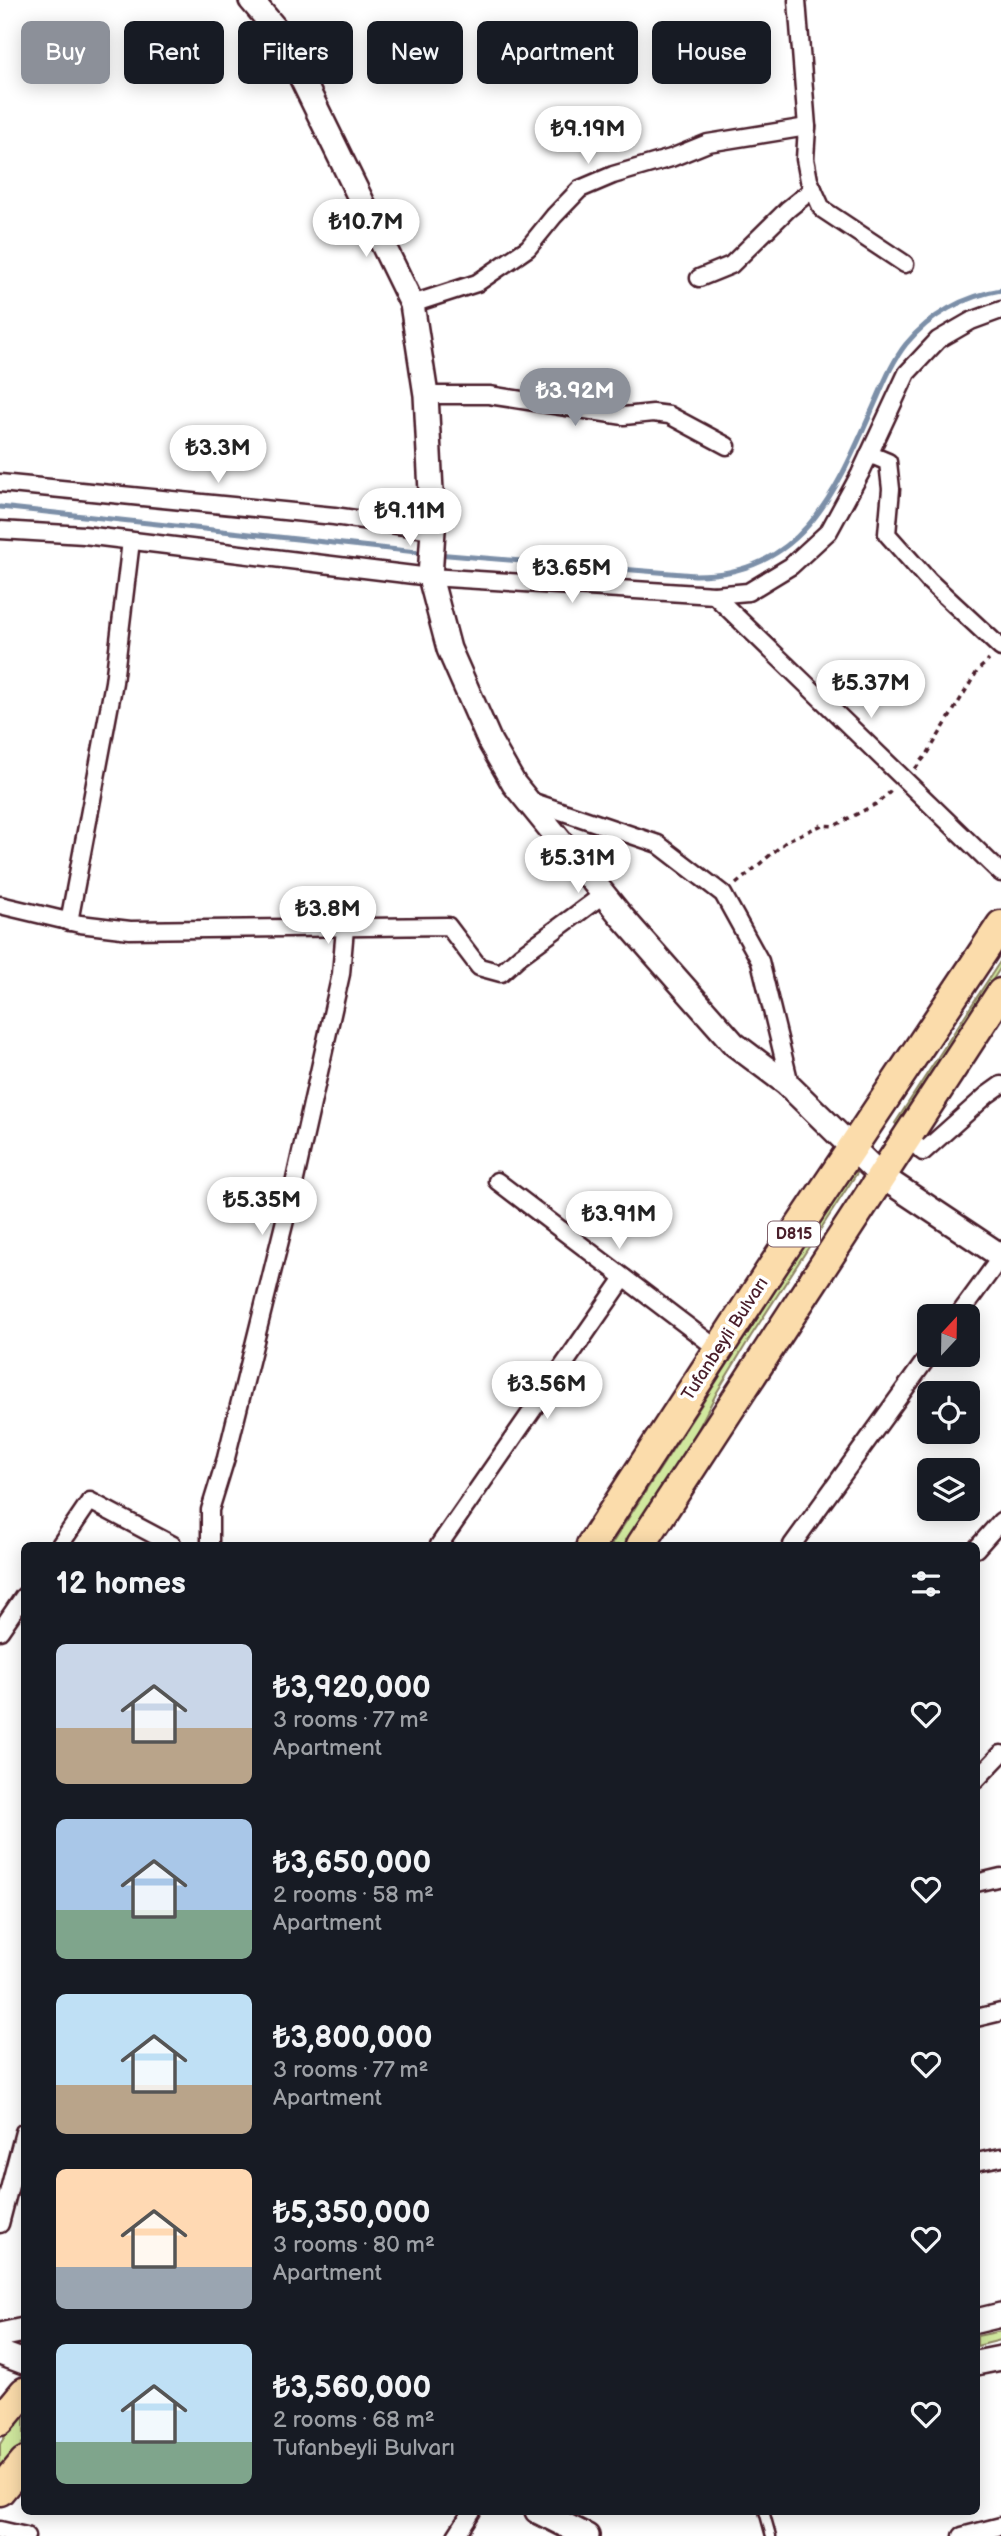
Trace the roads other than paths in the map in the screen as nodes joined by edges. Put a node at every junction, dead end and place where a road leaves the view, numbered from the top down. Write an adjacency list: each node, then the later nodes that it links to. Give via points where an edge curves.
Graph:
1 (251, 0): 7 (street, via 280,34)
2 (797, 0): 3 (street)
3 (807, 127): 4 (street, via 805,159); 7 (street, via 708,143 580,189 528,248 477,283)
4 (813, 189): 5 (street, via 822,209); 6 (street, via 731,265)
5 (905, 264)
6 (699, 278)
7 (412, 304): 9 (street)
8 (1001, 310): 11 (street, via 939,340 907,373)
9 (426, 396): 10 (street, via 489,395 624,416 669,415); 14 (street)
10 (727, 446)
11 (869, 454): 17 (street, via 829,531 791,566 748,592); 18 (street, via 888,462 887,534)
12 (0, 483): 14 (street, via 321,514)
13 (0, 530): 15 (street)
14 (433, 530): 16 (street)
15 (131, 541): 16 (street); 23 (street, via 114,682)
16 (430, 574): 17 (street); 19 (street, via 449,649 489,742)
17 (714, 595): 20 (street)
18 (997, 652)
19 (528, 800): 21 (street); 28 (street, via 658,844 723,894 760,961)
20 (1001, 873)
21 (604, 894): 25 (street, via 501,973 479,967 448,926); 28 (street, via 734,1044)
22 (0, 905): 23 (street)
23 (69, 922): 25 (street, via 130,930)
24 (1001, 925): 30 (highway, Tufanbeyli Bulvarı / D815)
25 (345, 928): 41 (street, via 341,974 294,1184 210,1510)
26 (1001, 993): 29 (highway, D815)
27 (1001, 1085): 29 (street, via 923,1152)
28 (791, 1088): 30 (street)
29 (907, 1136): 31 (highway, D815)
30 (853, 1147): 31 (street); 36 (highway, Tufanbeyli Bulvarı / D815)
31 (881, 1176): 33 (street); 44 (highway, D815)
32 (497, 1181): 34 (street)
33 (1001, 1256): 35 (street)
34 (624, 1278): 36 (street); 42 (street)
35 (967, 1304)
36 (719, 1350): 43 (highway, Tufanbeyli Bulvarı / D815)
37 (921, 1367): 45 (street)
38 (1001, 1521): 46 (street)
39 (62, 1542): 40 (street, via 90,1502)
40 (167, 1542)
41 (210, 1542)
42 (441, 1542)
43 (593, 1542)
44 (643, 1542)
45 (794, 1542)
46 (980, 1545)
47 (21, 1600): 48 (street)
48 (0, 1631)
49 (1001, 1754): 50 (street)
50 (980, 1776)
51 (1001, 1877): 52 (street)
52 (980, 1883)
53 (1001, 2012): 54 (street)
54 (980, 2017)
55 (21, 2144): 58 (street)
56 (1001, 2157): 57 (street)
57 (980, 2161)
58 (0, 2224)
59 (1001, 2315): 60 (street)
60 (980, 2320)
61 (21, 2331): 62 (street)
62 (0, 2335)
63 (0, 2353): 65 (street)
64 (1001, 2358): 66 (street)
65 (21, 2361)
66 (980, 2362)
67 (21, 2396): 68 (highway)
68 (0, 2420)
69 (21, 2466): 70 (highway)
70 (0, 2491)
71 (469, 2515): 77 (street)
72 (545, 2515): 78 (street)
73 (765, 2515): 79 (lane)
74 (1001, 2526): 80 (street)
75 (0, 2530): 76 (street)
76 (26, 2536)
77 (456, 2536)
78 (587, 2536)
79 (771, 2536)
80 (962, 2536)

